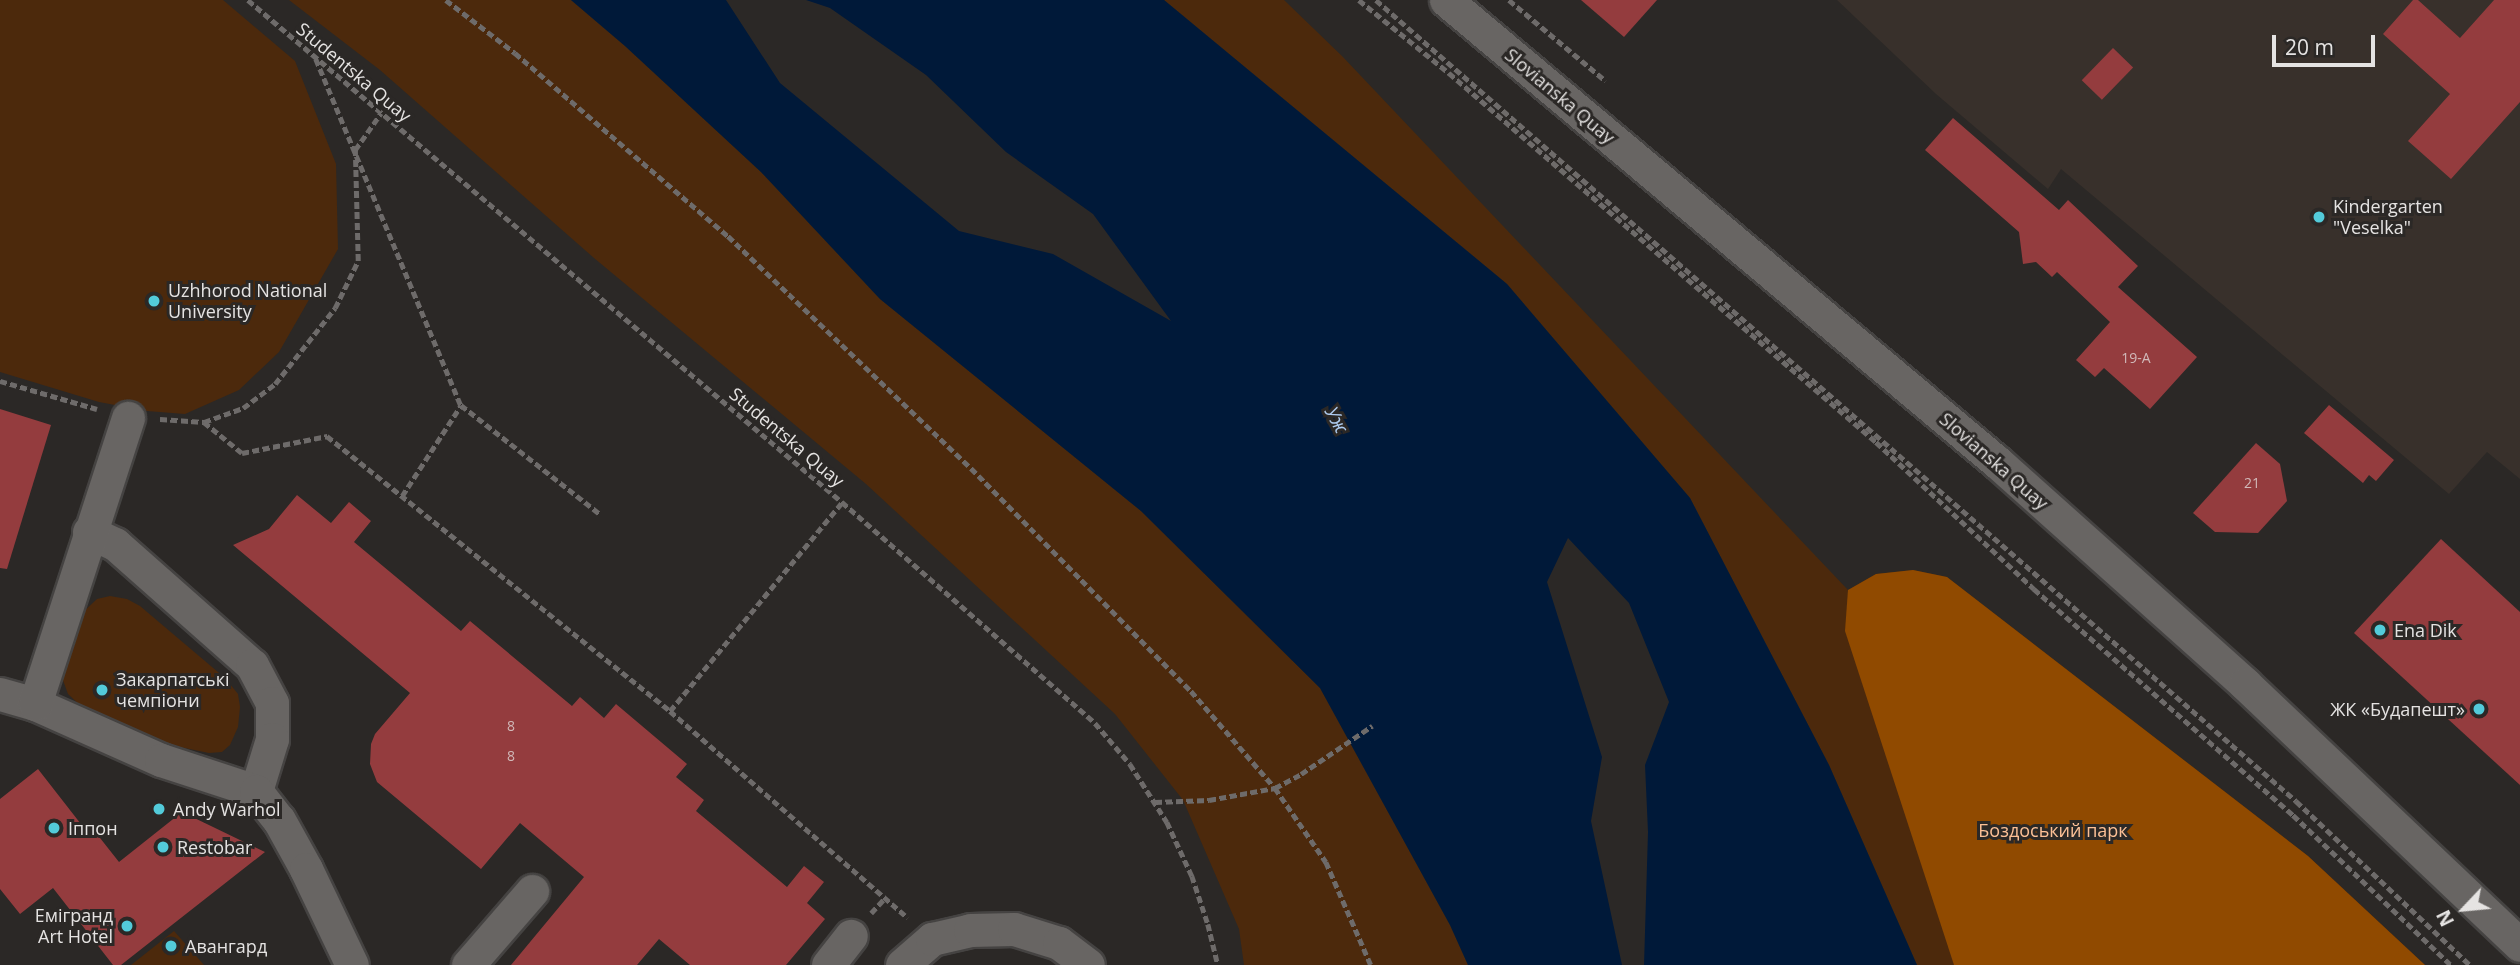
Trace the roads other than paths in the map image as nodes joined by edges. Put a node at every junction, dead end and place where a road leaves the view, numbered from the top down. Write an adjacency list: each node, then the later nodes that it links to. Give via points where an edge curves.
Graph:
1 (1446, 0): 9 (street, Slovianska Quay, via 1997,462 2245,684)
2 (128, 418): 3 (street)
3 (89, 532): 5 (street); 6 (street, via 115,544 252,665 272,703 272,739)
4 (0, 694): 5 (street)
5 (34, 704): 6 (street, via 161,760)
6 (256, 791): 10 (street, via 279,820)
7 (533, 891): 11 (street)
8 (851, 936): 12 (street)
9 (2520, 945)
10 (352, 965)
11 (468, 965)
12 (828, 965)
13 (902, 965): 14 (street, via 932,939 970,930 1014,929 1059,943)
14 (1088, 965)

